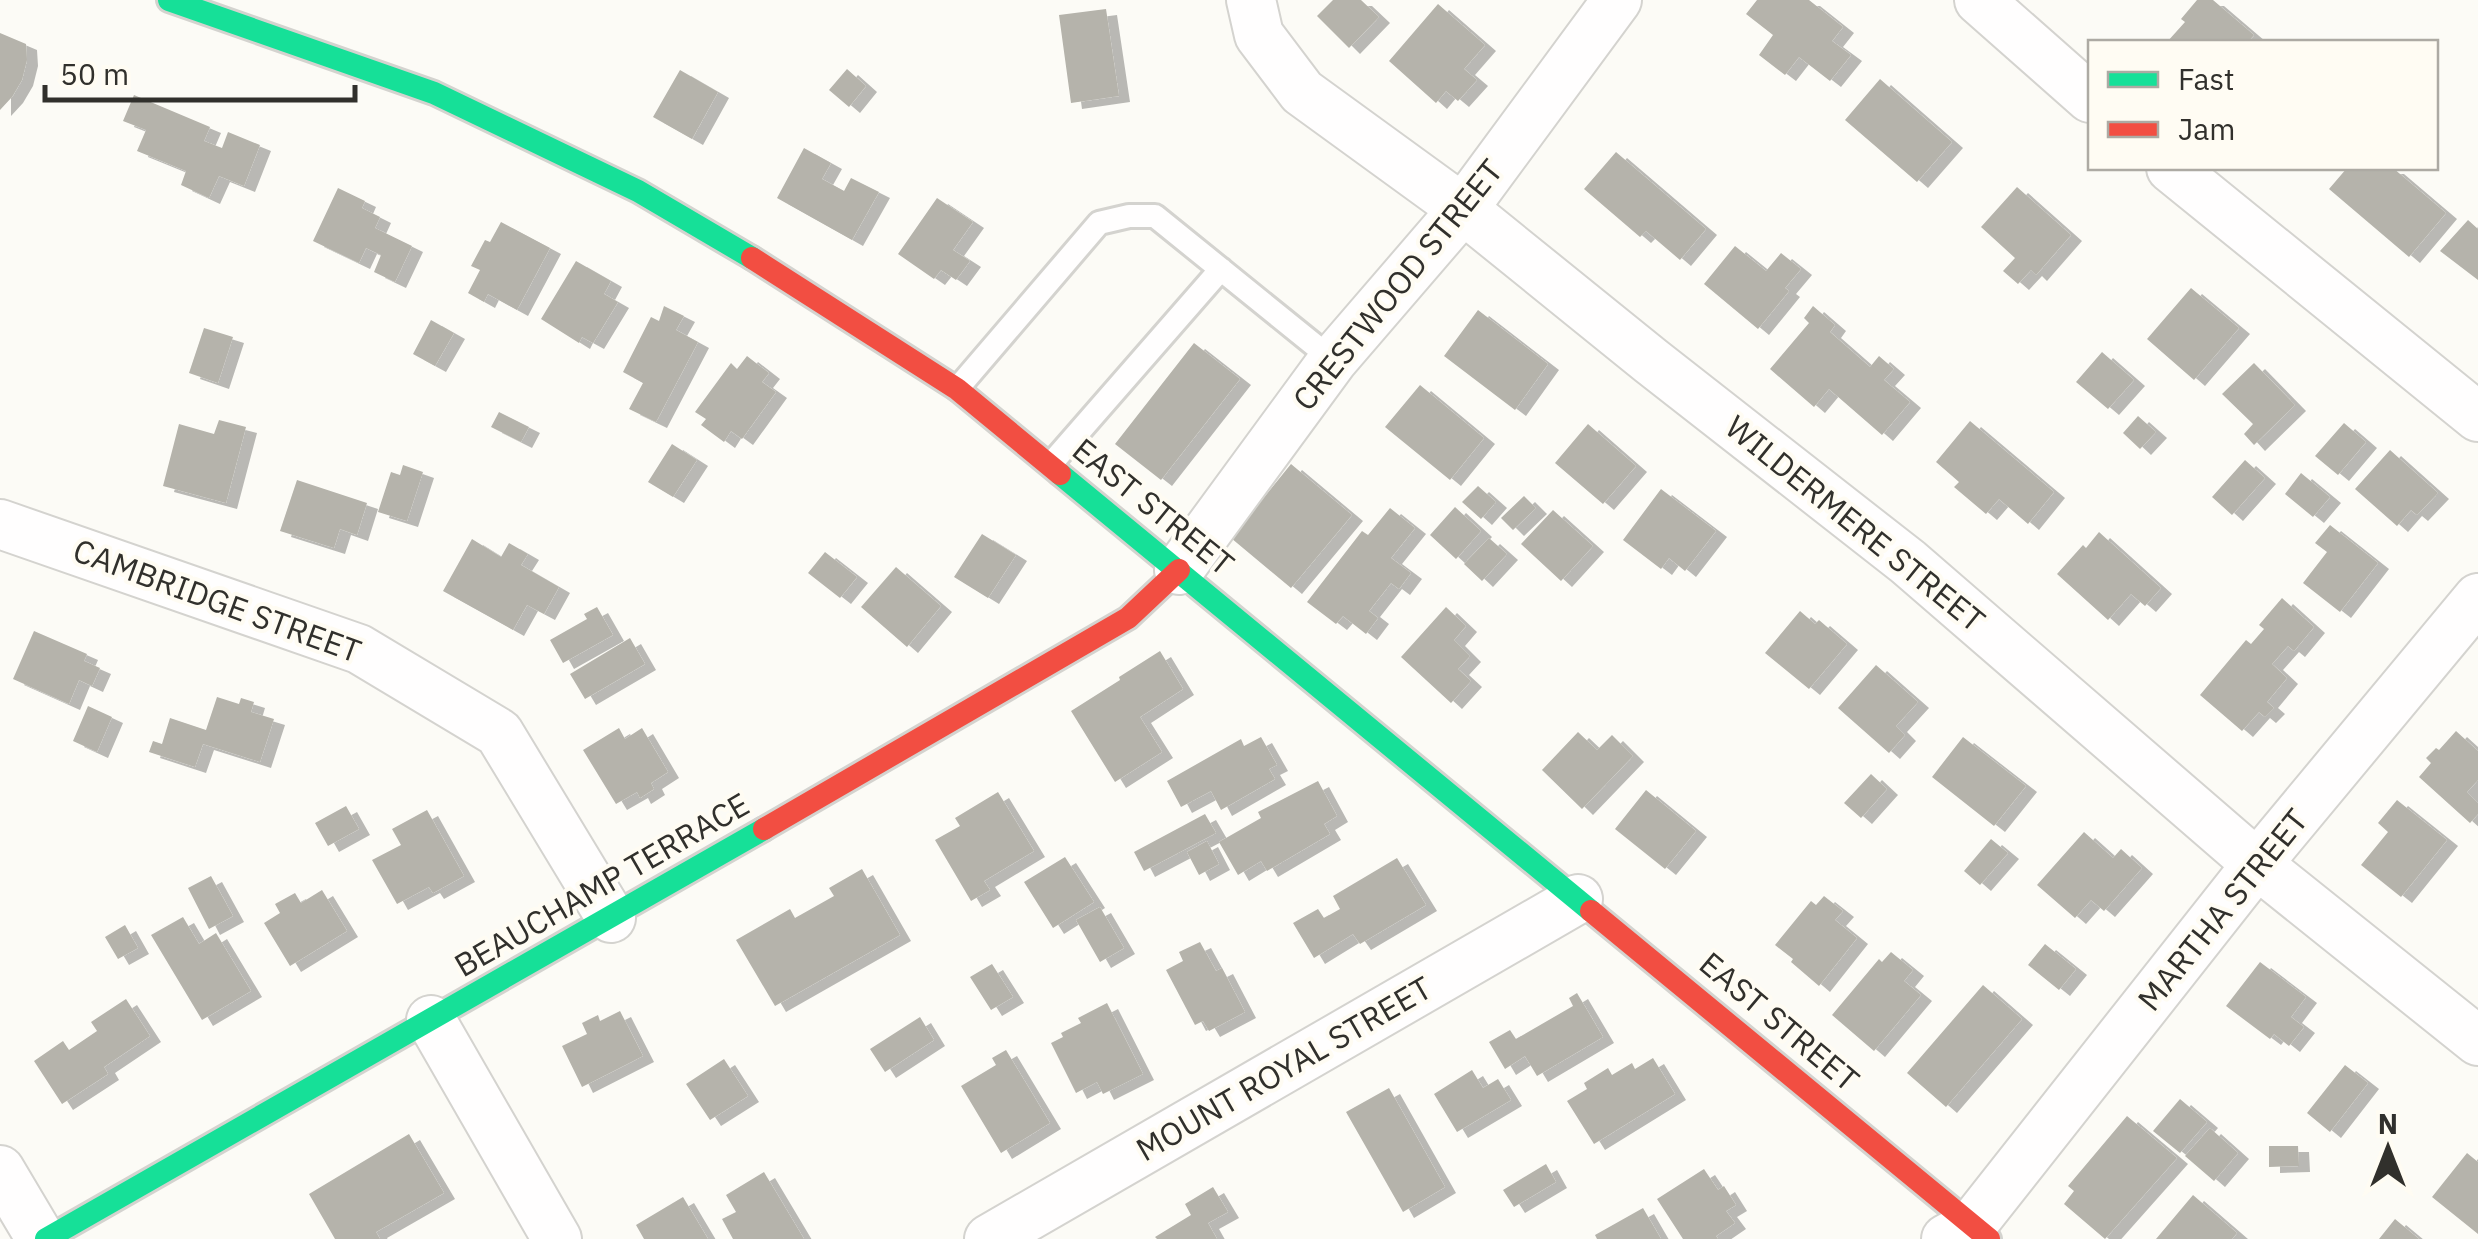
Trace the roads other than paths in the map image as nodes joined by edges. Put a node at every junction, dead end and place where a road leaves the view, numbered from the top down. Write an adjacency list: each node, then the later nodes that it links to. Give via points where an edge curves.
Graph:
1 (168, 0): 10 (main road, EAST STREET, via 434,93 638,191)
2 (1250, 0): 7 (street, WILDERMERE STREET, via 1259,35 1302,92)
3 (1618, 0): 7 (street, CRESTWOOD STREET)
4 (1978, 0): 5 (street)
5 (2088, 96)
6 (2173, 170): 11 (street)
7 (1463, 208): 9 (street, CRESTWOOD STREET); 16 (street, WILDERMERE STREET, via 1908,562)
8 (1221, 269): 9 (lane); 10 (lane, via 1155,216 1099,223); 12 (lane)
9 (1334, 360): 14 (street, CRESTWOOD STREET)
10 (957, 390): 12 (main road, EAST STREET)
11 (2478, 418)
12 (1050, 465): 14 (main road, EAST STREET)
13 (0, 524): 18 (street, CAMBRIDGE STREET, via 359,649 499,733)
14 (1179, 570): 17 (main road, EAST STREET); 18 (main road, BEAUCHAMP TERRACE, via 1128,618)
15 (2478, 598): 16 (street, MARTHA STREET)
16 (2258, 864): 20 (street, WILDERMERE STREET); 22 (street, MARTHA STREET)
17 (1578, 899): 22 (main road, EAST STREET); 25 (street, MOUNT ROYAL STREET)
18 (612, 918): 19 (main road, BEAUCHAMP TERRACE)
19 (431, 1020): 23 (main road, BEAUCHAMP TERRACE); 24 (street)
20 (2478, 1041)
21 (0, 1170): 23 (street)
22 (1969, 1234)
23 (43, 1239)
24 (558, 1239)
25 (989, 1239)

